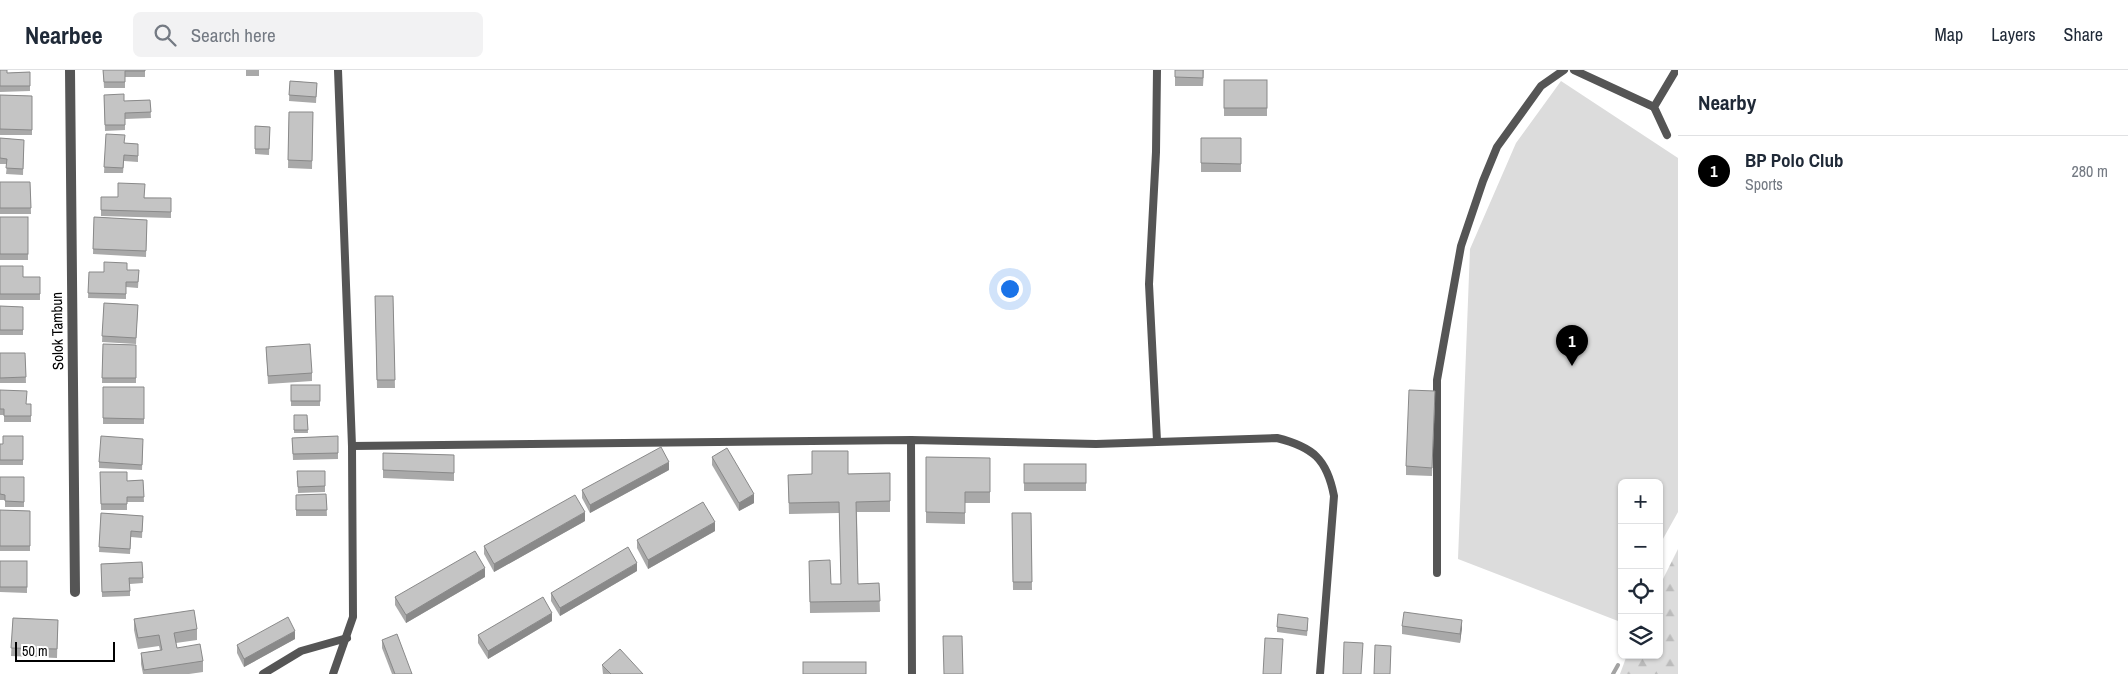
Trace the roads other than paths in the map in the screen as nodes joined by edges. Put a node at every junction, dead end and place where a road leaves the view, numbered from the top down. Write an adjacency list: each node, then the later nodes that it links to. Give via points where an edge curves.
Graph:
1 (70, 70): 13 (street, Solok Tambun)
2 (338, 70): 11 (lane)
3 (1157, 70): 10 (lane, via 1149,284)
4 (1564, 70): 12 (lane, via 1543,84 1497,147 1462,246 1437,380)
5 (1574, 70): 7 (lane)
6 (1676, 70): 7 (lane)
7 (1654, 107): 8 (lane)
8 (1667, 135)
9 (911, 440): 10 (lane, via 1096,444); 11 (lane); 17 (lane)
10 (1157, 441): 18 (lane, via 1277,438 1299,443 1316,454 1330,475 1334,496)
11 (352, 446): 14 (lane, via 353,617)
12 (1437, 573)
13 (75, 592)
14 (347, 638): 15 (lane, via 301,652); 16 (lane)
15 (263, 674)
16 (333, 674)
17 (912, 674)
18 (1320, 674)

